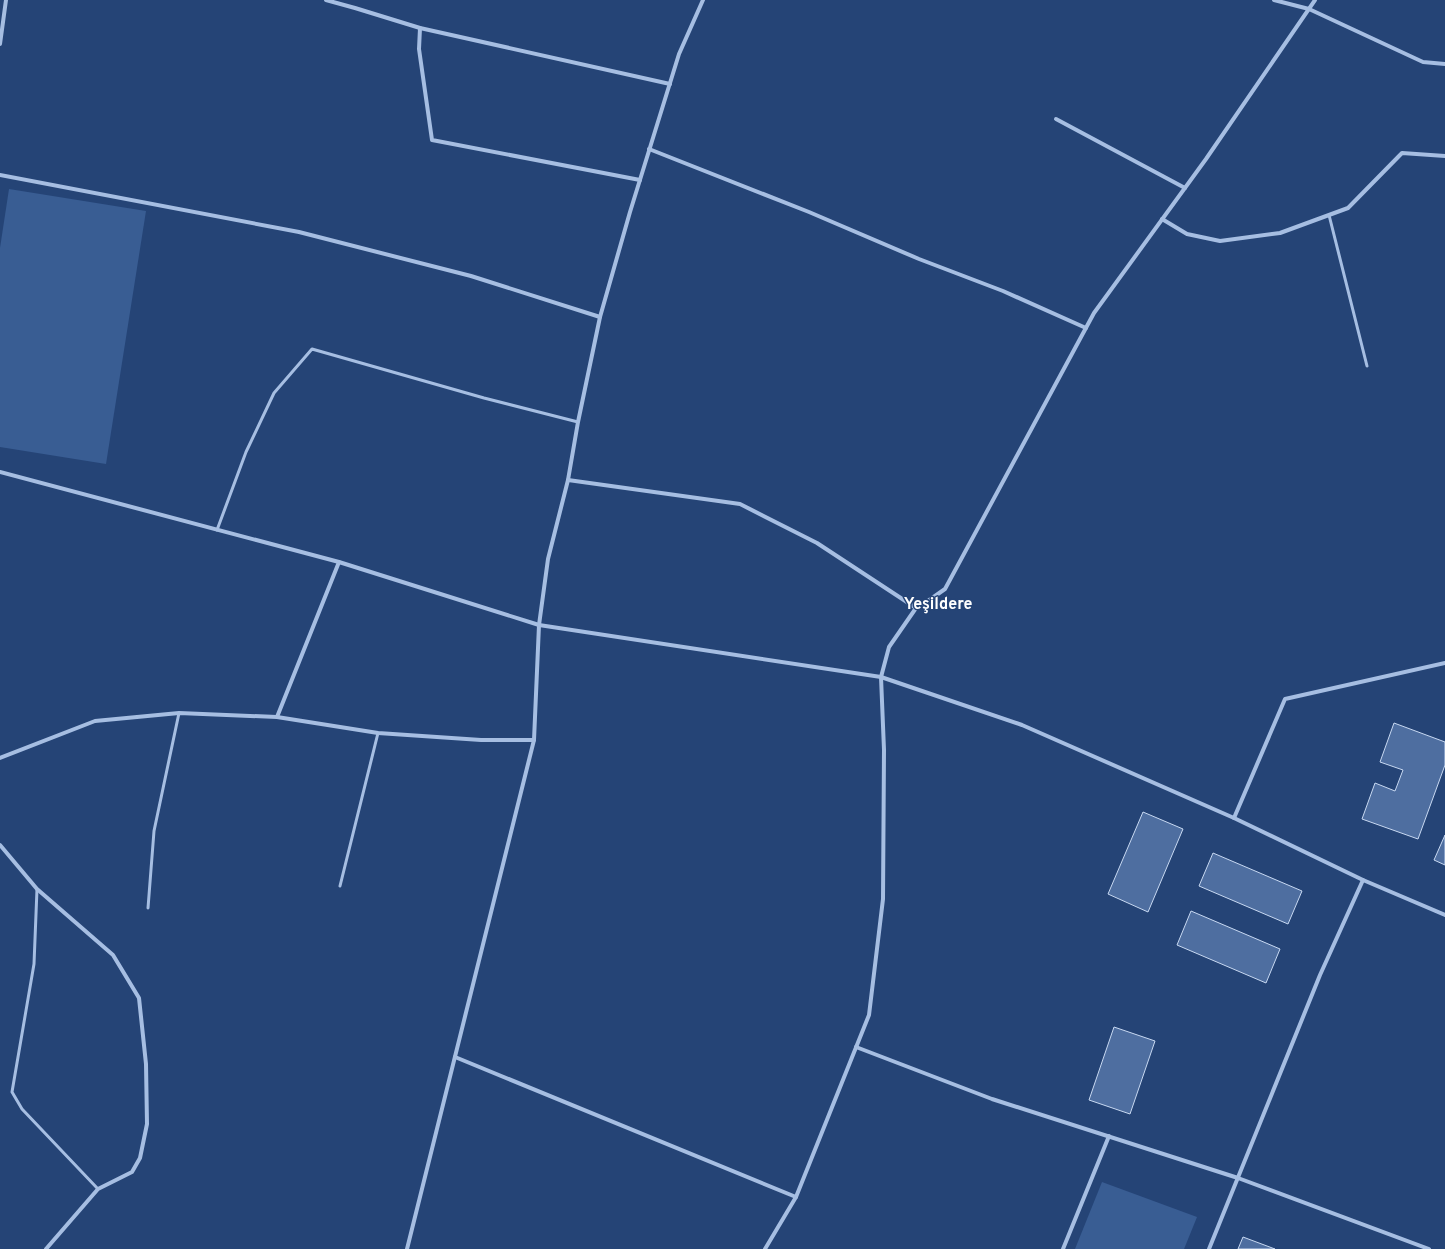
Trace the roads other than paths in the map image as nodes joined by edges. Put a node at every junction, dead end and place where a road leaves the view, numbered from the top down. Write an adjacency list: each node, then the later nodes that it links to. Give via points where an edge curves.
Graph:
1 (6, 0): 8 (street)
2 (326, 0): 7 (street)
3 (703, 0): 10 (street, via 679,54)
4 (1274, 0): 6 (street)
5 (1315, 0): 6 (street)
6 (1309, 9): 9 (street, via 1423,62); 16 (street)
7 (420, 28): 10 (street); 15 (street, via 419,49 432,140)
8 (0, 44)
9 (1445, 64)
10 (670, 84): 12 (street)
11 (1056, 119): 16 (street)
12 (649, 149): 15 (street); 20 (street, via 809,212)
13 (1445, 156): 17 (street, via 1402,153 1348,208)
14 (0, 175): 19 (street, via 300,232 471,276)
15 (640, 180): 19 (street)
16 (1184, 188): 18 (street)
17 (1329, 215): 18 (street, via 1280,233 1220,241 1187,234); 21 (lane)
18 (1162, 219): 20 (street, via 1094,313)
19 (600, 316): 22 (street)
20 (1086, 328): 27 (street, via 945,589)
21 (1367, 366)
22 (578, 422): 24 (street); 25 (lane, via 312,349 274,392 246,452)
23 (0, 472): 25 (street)
24 (568, 480): 27 (street, via 740,504 817,543); 28 (street, via 548,559)
25 (217, 530): 26 (street)
26 (339, 562): 28 (street); 32 (street)
27 (916, 608): 30 (street, via 889,647)
28 (539, 625): 30 (street); 34 (street)
29 (1445, 663): 36 (street, via 1285,699)
30 (881, 677): 36 (street, via 1022,725); 43 (street, via 884,750 883,899 869,1014)
31 (179, 713): 32 (street); 35 (street, via 95,721); 41 (lane, via 154,831)
32 (277, 717): 33 (street)
33 (378, 733): 34 (street, via 481,740); 39 (lane)
34 (534, 740): 44 (street)
35 (0, 758)
36 (1234, 818): 38 (street)
37 (0, 845): 40 (street)
38 (1363, 880): 42 (street); 46 (street, via 1320,975)
39 (340, 886)
40 (37, 889): 47 (lane, via 34,964 12,1092 22,1109); 47 (street, via 113,955 139,998 146,1064 147,1124 140,1158 132,1172)
41 (148, 908)
42 (1445, 915)
43 (856, 1047): 45 (street, via 992,1098); 48 (street)
44 (455, 1057): 48 (street); 50 (street)
45 (1109, 1136): 46 (street); 52 (street)
46 (1238, 1178): 53 (street); 54 (street)
47 (98, 1188): 49 (street)
48 (796, 1196): 51 (street)
49 (46, 1249)
50 (407, 1249)
51 (765, 1249)
52 (1063, 1249)
53 (1209, 1249)
54 (1429, 1249)

